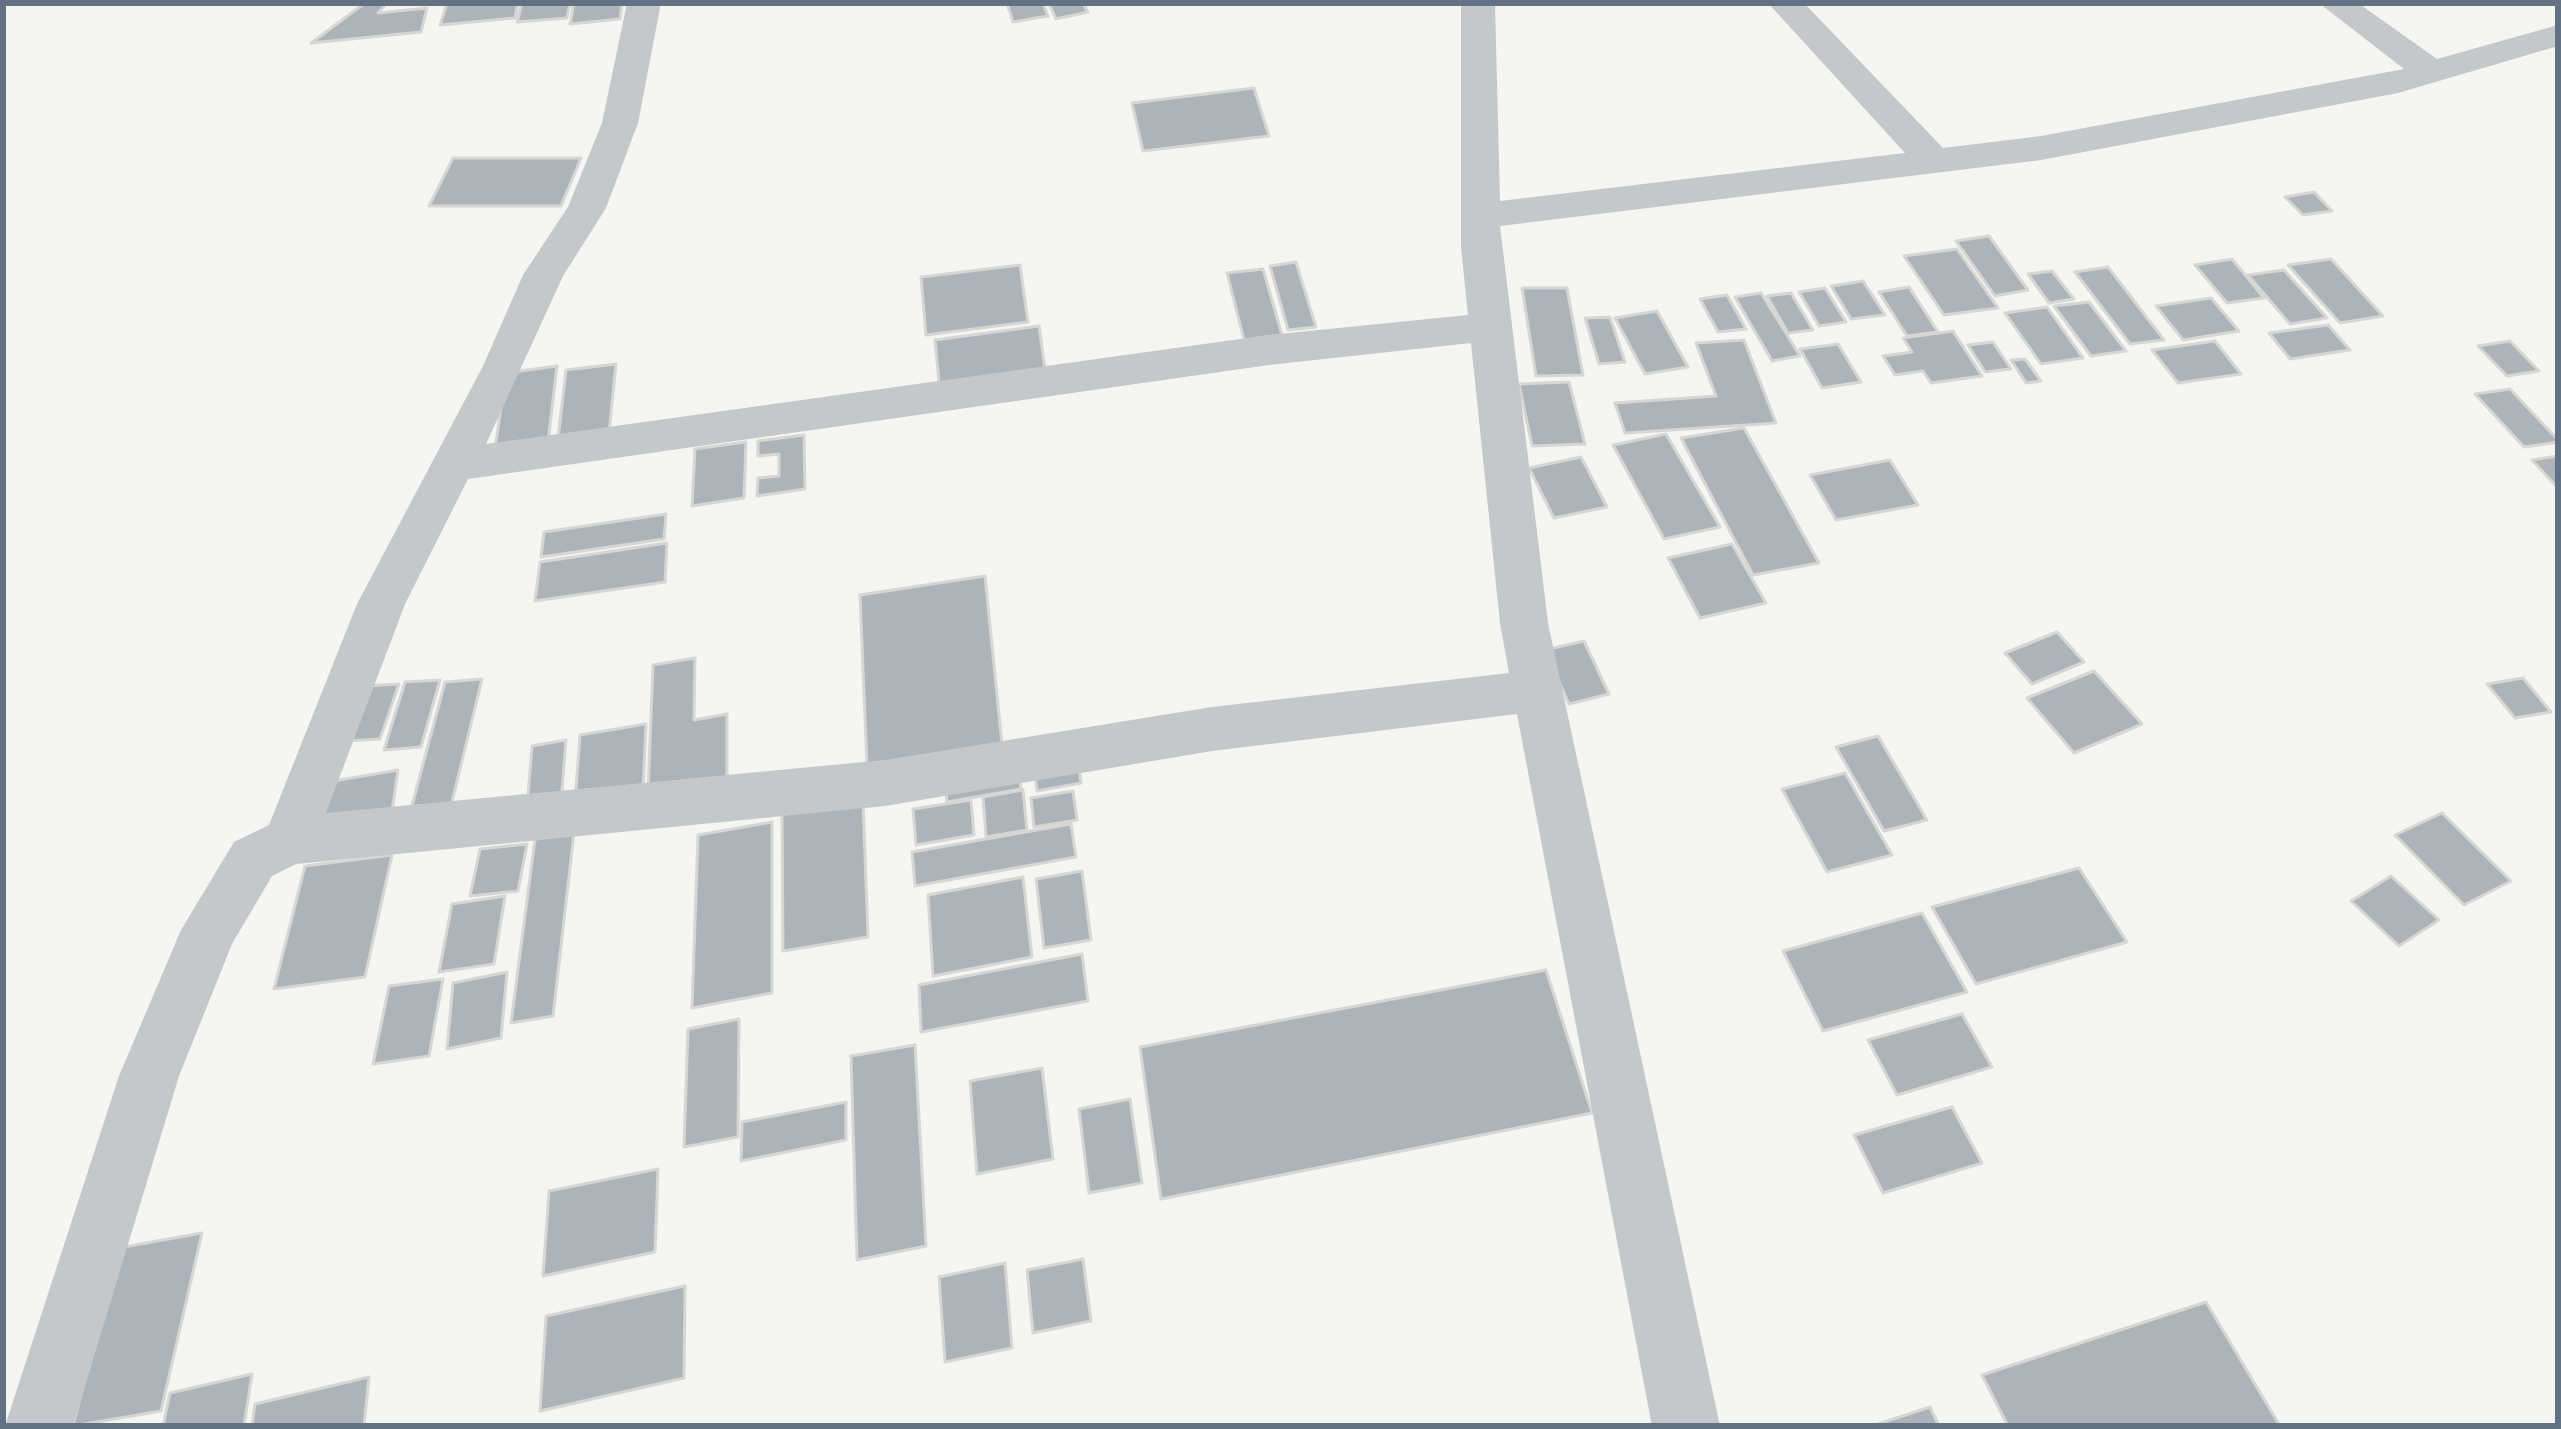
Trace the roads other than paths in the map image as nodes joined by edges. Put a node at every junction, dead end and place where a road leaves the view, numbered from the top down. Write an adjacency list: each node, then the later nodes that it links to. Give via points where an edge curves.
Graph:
1 (644, 3): 10 (street, via 620,123 587,208 543,275)
2 (1478, 3): 8 (street)
3 (1785, 3): 7 (street)
4 (2336, 3): 6 (street)
5 (2558, 34): 6 (street)
6 (2432, 72): 7 (street)
7 (1935, 162): 8 (street)
8 (1481, 216): 9 (street)
9 (1491, 327): 10 (street, via 1269,350); 11 (street)
10 (452, 465): 12 (street, via 381,604)
11 (1538, 691): 12 (street, via 1212,729 884,783); 14 (street)
12 (289, 841): 13 (street, via 253,860 209,930 149,1076)
13 (39, 1426)
14 (1686, 1426)

